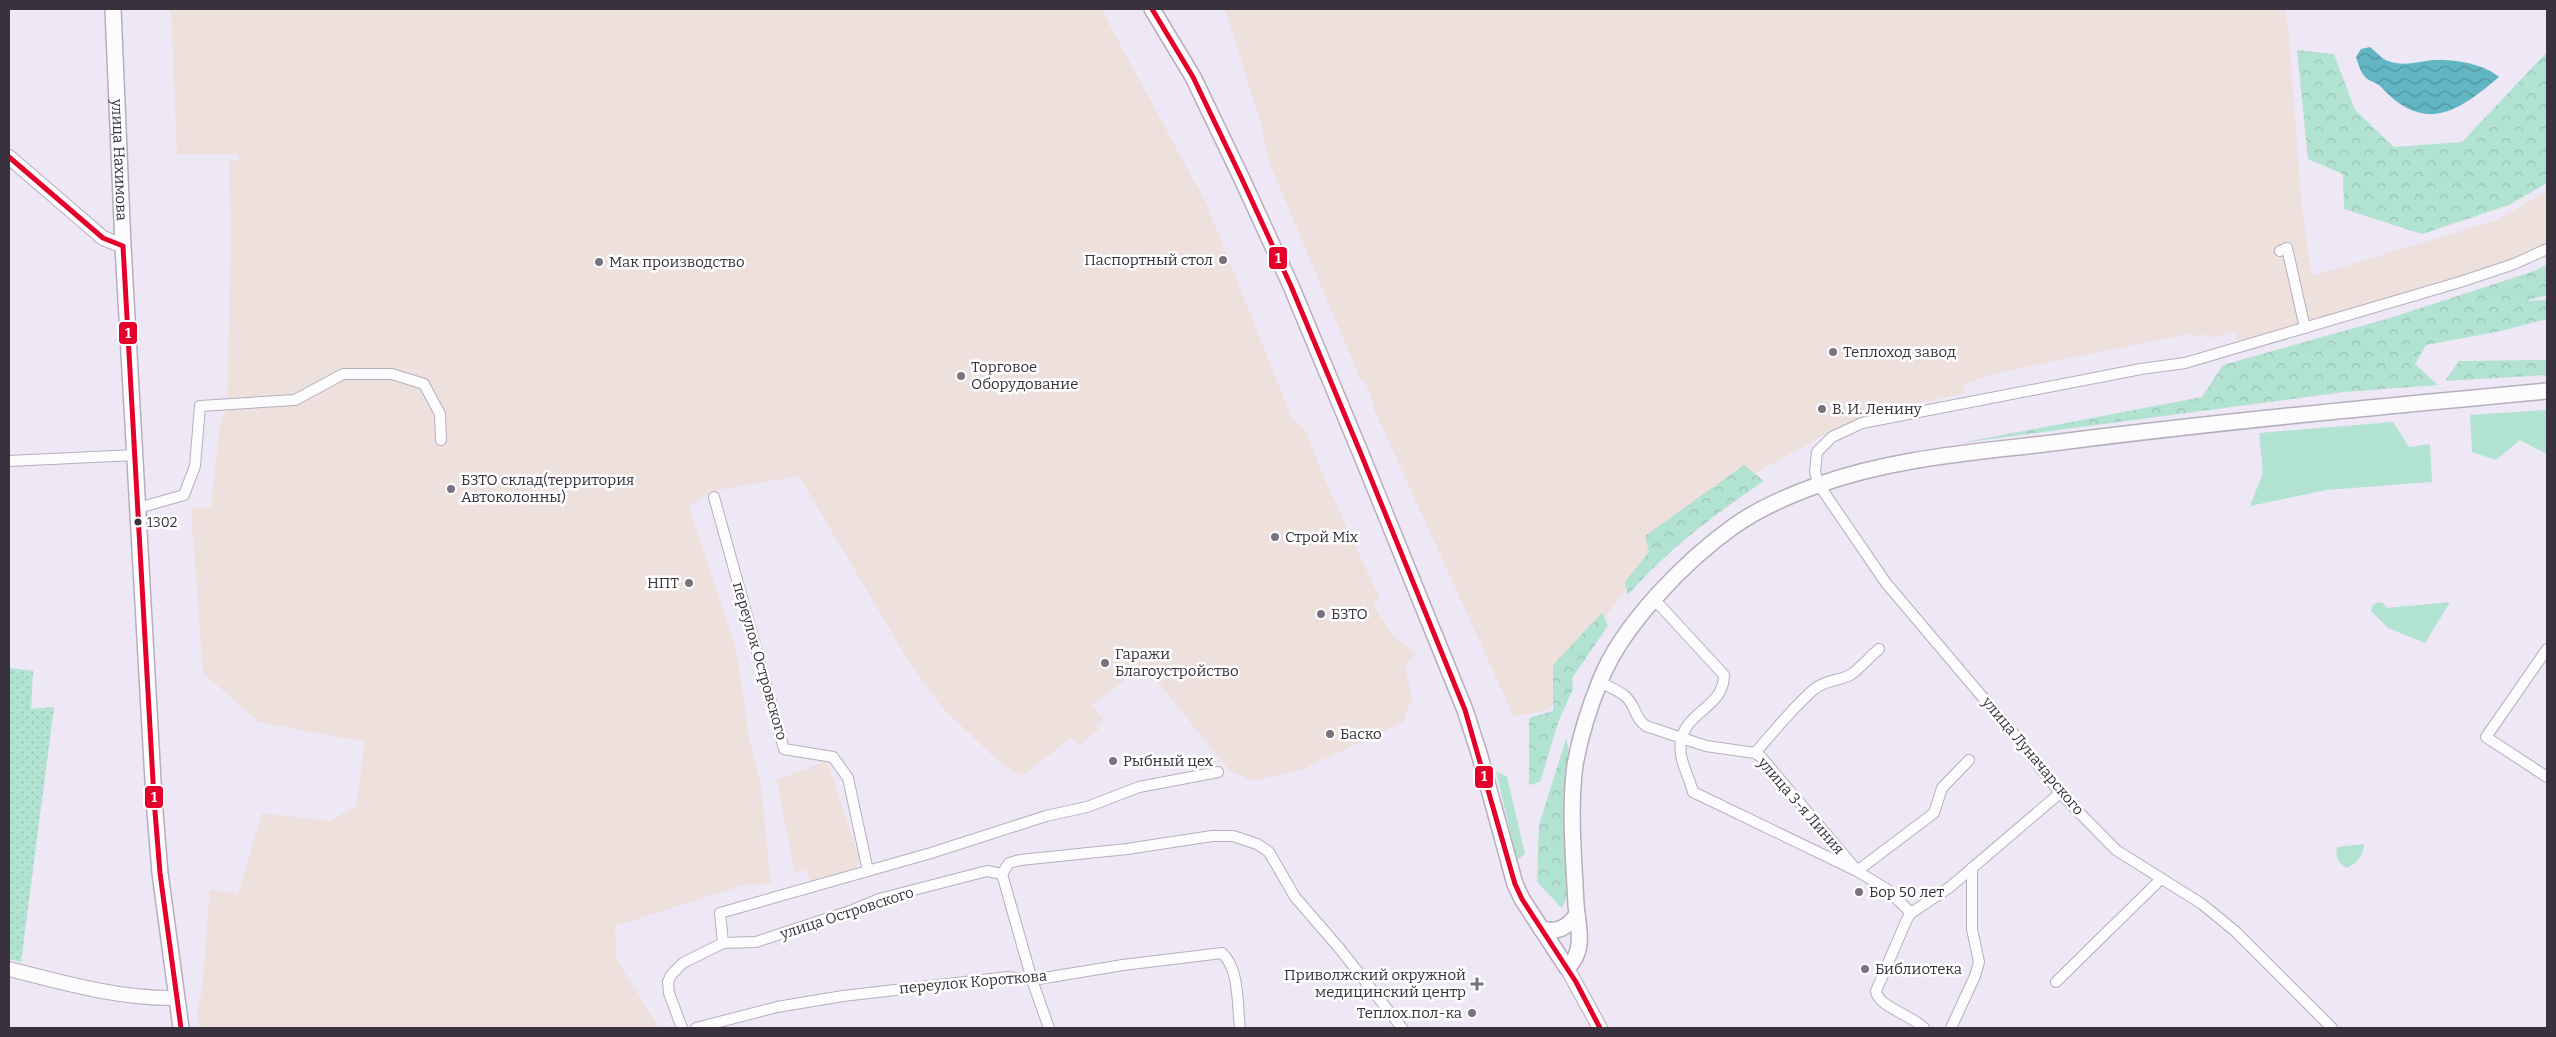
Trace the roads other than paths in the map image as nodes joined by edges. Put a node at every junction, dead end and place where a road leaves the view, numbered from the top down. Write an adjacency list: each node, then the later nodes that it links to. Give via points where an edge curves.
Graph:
1 (113, 9): 4 (main road, улица Нахимова)
2 (1152, 9): 32 (main road, via 1201,94 1318,349 1456,686 1479,753 1515,884)
3 (9, 157): 4 (street, via 103,238)
4 (123, 246): 10 (main road, улица Нахимова)
5 (2547, 249): 7 (street, via 2460,282)
6 (2280, 251): 7 (street, via 2287,248)
7 (2305, 328): 12 (street, via 2185,364 2141,369 1862,423 1837,434 1816,452 1815,472)
8 (2547, 391): 12 (main road, via 2178,427 1913,460)
9 (441, 440): 14 (street, via 440,414 424,384 392,374 343,374 295,400 200,406 195,466 184,495)
10 (135, 455): 11 (street); 14 (main road, улица Нахимова)
11 (9, 461)
12 (1820, 485): 15 (main road, via 1733,526); 24 (street, улица Луначарского, via 1886,583 2018,738)
13 (714, 497): 26 (street, переулок Островского, via 784,748 833,757 848,778)
14 (138, 508): 38 (main road, улица Нахимова, via 157,836)
15 (1654, 599): 18 (main road, via 1627,631); 19 (street, via 1724,675 1724,686 1719,695 1687,723)
16 (1879, 649): 20 (street, улица 3-я Линия, via 1852,674 1829,680 1812,691)
17 (2547, 649): 23 (street, via 2486,737)
18 (1600, 682): 19 (street, via 1625,696 1640,722); 31 (main road, via 1575,768)
19 (1682, 738): 20 (street, via 1706,746); 27 (street, улица 3-я Линия, via 1681,756 1693,792)
20 (1755, 753): 27 (street, улица 3-я Линия)
21 (1969, 760): 27 (street, via 1942,788 1934,813)
22 (1218, 772): 26 (street, via 1139,787 1086,807 1046,816)
23 (2547, 777)
24 (2060, 793): 25 (street); 29 (street, улица Луначарского, via 2116,850)
25 (1972, 868): 30 (street); 48 (street, via 1972,929 1979,962)
26 (868, 871): 33 (street, via 720,913)
27 (1857, 871): 30 (street, улица 3-я Линия, via 1888,890)
28 (1002, 874): 33 (street, улица Островского, via 987,872 879,899 756,942); 36 (street); 45 (street, via 1009,863 1020,860 1212,836 1246,839 1269,852 1295,897)
29 (2161, 879): 37 (street); 39 (street, улица Луначарского, via 2202,904 2235,931)
30 (1911, 913): 47 (street, via 1876,991 1881,1001)
31 (1577, 916): 32 (main road, via 1561,930); 34 (main road, via 1579,950)
32 (1541, 929): 34 (main road)
33 (723, 943): 41 (street, улица Островского, via 683,964 670,975 669,993)
34 (1567, 968): 46 (street)
35 (9, 969): 38 (street, via 115,992)
36 (1032, 980): 42 (street, переулок Короткова, via 999,977 844,996 777,1007); 43 (street); 44 (street, переулок Короткова, via 1222,953 1234,976)
37 (2056, 982)
38 (177, 998): 40 (main road, улица Нахимова)
39 (2325, 1026)
40 (180, 1028)
41 (682, 1028)
42 (696, 1028)
43 (1049, 1028)
44 (1240, 1028)
45 (1402, 1028)
46 (1600, 1028)
47 (1924, 1028)
48 (1951, 1028)

